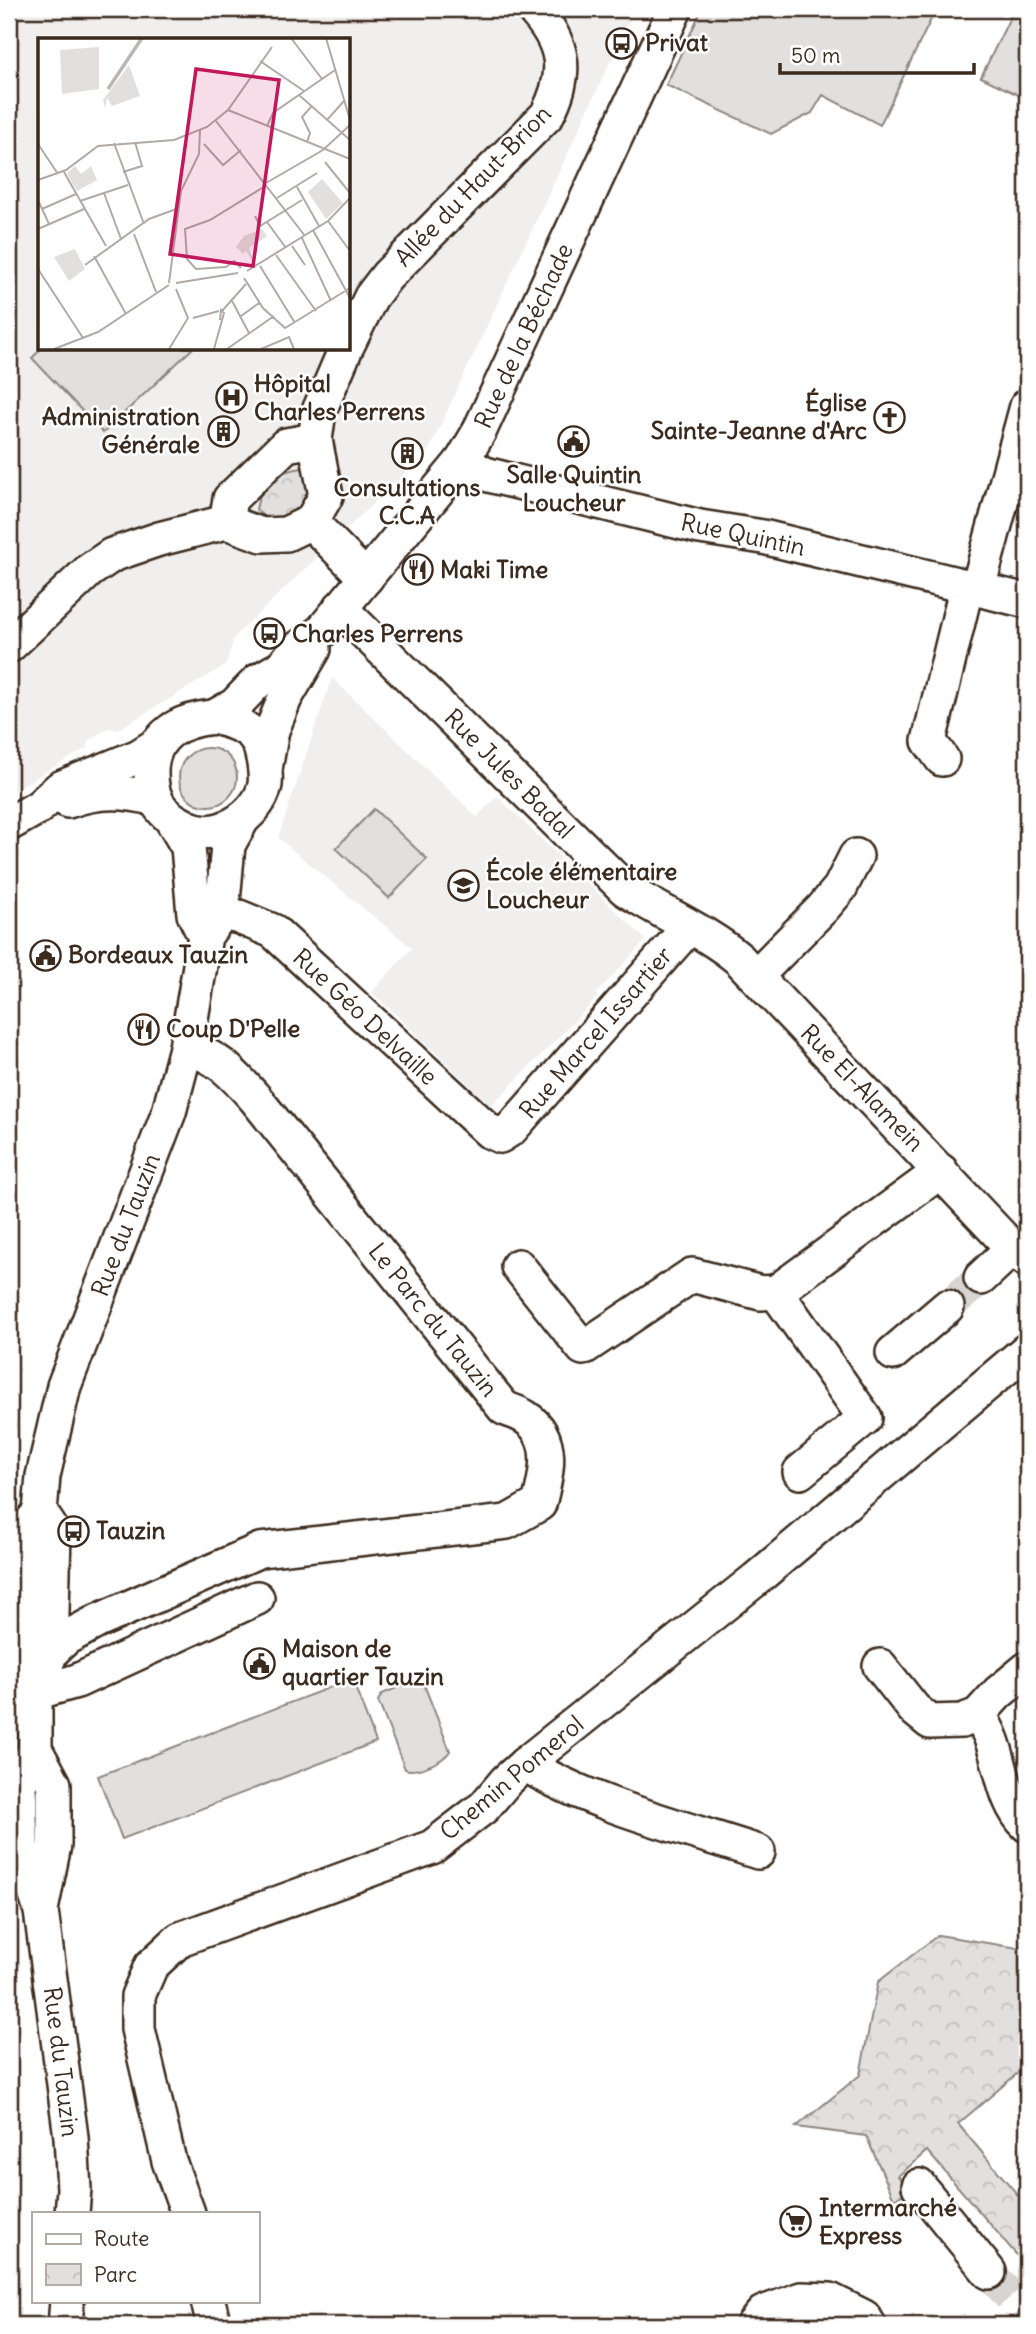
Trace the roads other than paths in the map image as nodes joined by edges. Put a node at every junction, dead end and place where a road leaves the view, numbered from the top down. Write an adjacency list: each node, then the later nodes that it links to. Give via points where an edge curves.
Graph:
1 (651, 9): 11 (street, via 449,444)
2 (675, 9): 8 (street, Rue de la Béchade)
3 (538, 15): 4 (street, Allée du Haut-Brion, via 560,49 562,74 547,115 387,276)
4 (350, 340)
5 (345, 350): 7 (street, Allée du Haut-Brion, via 319,411)
6 (1027, 406): 12 (street)
7 (315, 440): 9 (street, via 286,445 230,499); 10 (street, Allée du Haut-Brion, via 326,496)
8 (462, 460): 11 (street, Rue de la Béchade); 12 (street, Rue Quintin, via 485,474 525,484)
9 (226, 522): 10 (street, via 262,535 286,534); 15 (street, via 112,555)
10 (311, 522): 11 (street)
11 (358, 570): 14 (street, Rue de la Béchade); 16 (street, via 267,661)
12 (972, 587): 13 (street, Rue Quintin); 19 (street, via 929,741)
13 (1027, 601)
14 (331, 619): 16 (street, Rue de la Béchade, via 282,667); 20 (street, Rue de la Béchade, via 285,698 272,730); 27 (street, Rue Jules Badal, via 625,889)
15 (9, 646)
16 (258, 681): 17 (street, Rue de la Béchade, via 235,705)
17 (214, 717): 18 (street, via 194,719 172,729); 20 (street, via 251,732 261,748)
18 (158, 744): 21 (street, via 60,788); 22 (street, via 151,760 151,779)
19 (942, 759)
20 (265, 769): 23 (street, via 260,796)
21 (38, 807): 22 (street, via 118,792); 24 (street)
22 (164, 810): 23 (street, via 196,832 220,831); 26 (street, Rue du Tauzin, via 188,847 194,914)
23 (243, 818): 26 (street, Rue du Tauzin, via 228,845)
24 (9, 824)
25 (856, 856): 28 (street, via 823,908)
26 (213, 925): 29 (street, Rue du Tauzin); 30 (street, Rue Géo Delvaille, via 239,917 273,932 489,1131)
27 (689, 926): 28 (street, Rue El-Alamein, via 723,945); 30 (street, Rue Marcel Issartier)
28 (756, 976): 31 (street, Rue El-Alamein)
29 (186, 1048): 40 (street, Rue du Tauzin, via 169,1112 64,1386 43,1476); 42 (street, Le Parc du Tauzin, via 227,1067 255,1098 504,1408 527,1418 545,1440 548,1472 539,1504 507,1522 260,1550 98,1621)
30 (500, 1136)
31 (941, 1171): 32 (street, Rue El-Alamein); 35 (street)
32 (1020, 1254): 34 (street)
33 (518, 1266): 35 (street, via 583,1348 692,1275 761,1293)
34 (981, 1278)
35 (776, 1292): 39 (street, via 865,1418)
36 (947, 1307): 38 (street)
37 (1027, 1350): 48 (street, Chemin Pomerol, via 756,1579)
38 (893, 1353)
39 (800, 1472)
40 (40, 1512): 42 (street, Rue du Tauzin, via 54,1533); 45 (street, Rue du Tauzin, via 23,1532 22,1565 20,1652)
41 (257, 1598): 45 (street, via 77,1681)
42 (51, 1652): 45 (street, Rue du Tauzin)
43 (880, 1666): 46 (street, via 930,1722 962,1721)
44 (1027, 1669): 46 (street)
45 (35, 1693): 47 (street, Rue du Tauzin)
46 (978, 1715): 49 (street, via 993,1738 1016,1811)
47 (22, 1749): 52 (street, Rue du Tauzin, via 54,1784 54,1845 41,1911 71,2137)
48 (525, 1764): 50 (street, via 614,1804); 53 (street, Chemin Pomerol, via 484,1807 432,1847 180,1939 151,1966 138,1996 138,2029 169,2161)
49 (1027, 1825)
50 (758, 1852)
51 (919, 2186): 54 (street)
52 (72, 2212)
53 (188, 2212)
54 (989, 2272)
55 (67, 2302): 57 (street)
56 (208, 2302): 58 (street)
57 (65, 2325)
58 (214, 2325)
59 (753, 2325): 60 (street, via 763,2313 801,2299 830,2300 864,2317)
60 (869, 2325)

